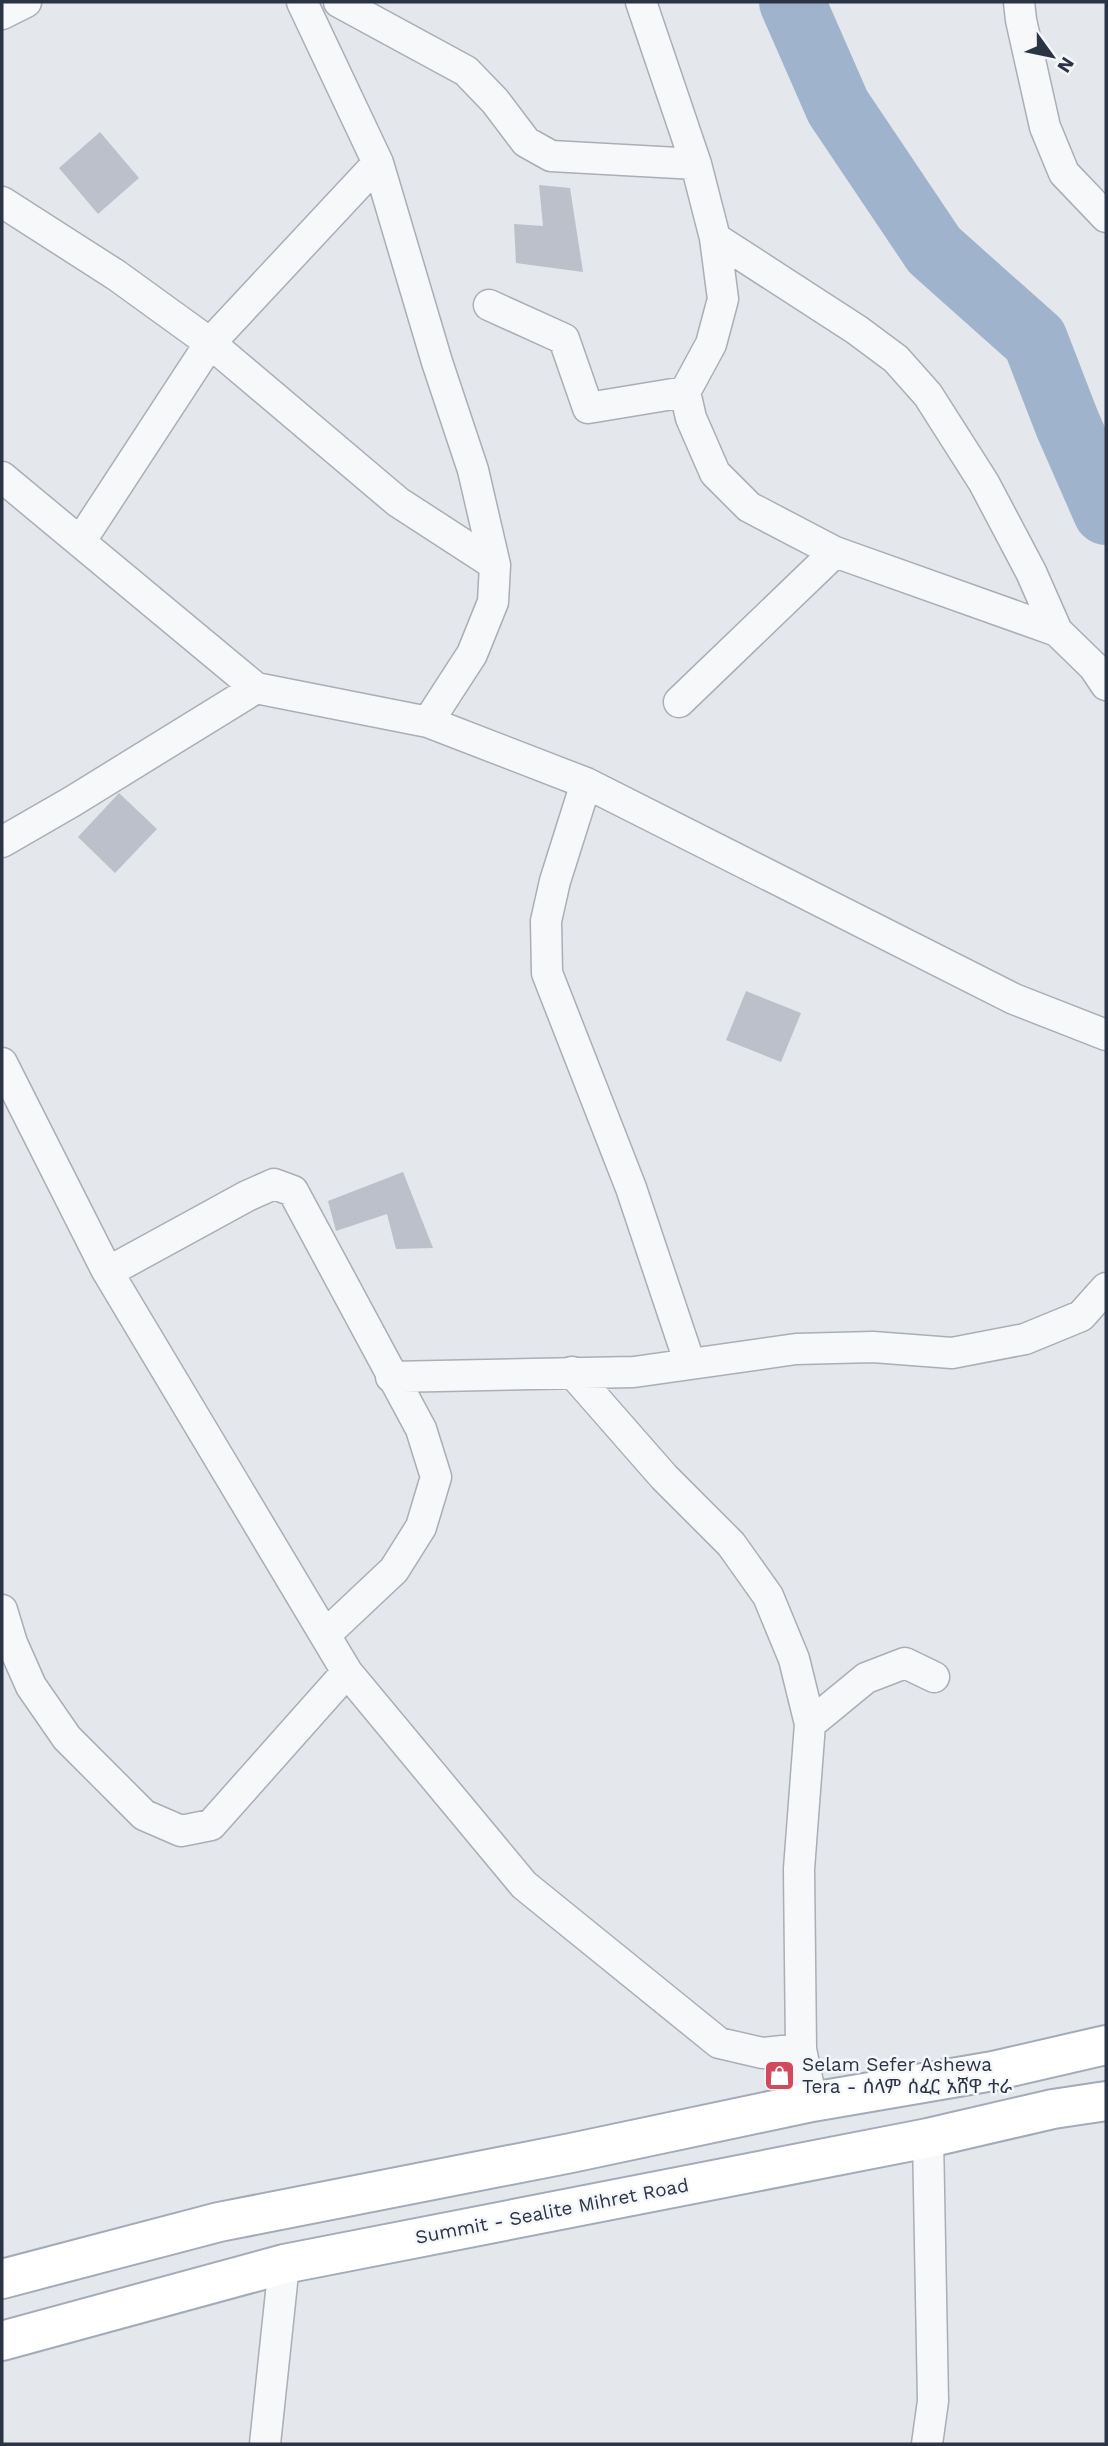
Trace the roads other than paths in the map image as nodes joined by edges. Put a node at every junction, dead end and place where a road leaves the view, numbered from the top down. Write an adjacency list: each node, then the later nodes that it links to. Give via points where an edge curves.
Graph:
1 (26, 2): 6 (street)
2 (302, 2): 7 (street)
3 (339, 2): 8 (street, via 466,71 526,142 551,156)
4 (641, 2): 8 (street)
5 (1019, 2): 10 (street, via 1045,127 1064,173)
6 (2, 14)
7 (378, 163): 13 (street); 18 (street, via 473,470)
8 (696, 164): 11 (street)
9 (2, 202): 13 (street, via 116,275)
10 (1106, 217)
11 (715, 238): 14 (street, via 723,299 711,344); 19 (street, via 857,330 896,359 928,395 984,483)
12 (489, 305): 14 (street, via 564,338 588,408)
13 (210, 343): 16 (street); 18 (street, via 398,502)
14 (685, 392): 17 (street, via 715,473 750,507)
15 (2, 477): 16 (street)
16 (80, 542): 21 (street)
17 (835, 552): 19 (street); 22 (street)
18 (495, 565): 23 (street, via 493,602 472,654)
19 (1057, 631): 20 (street)
20 (1102, 670)
21 (256, 688): 23 (street); 25 (street)
22 (679, 702)
23 (428, 722): 24 (street)
24 (586, 783): 26 (street, via 1014,999); 30 (street, via 546,921 547,973 631,1188)
25 (2, 842)
26 (1106, 1035)
27 (2, 1063): 28 (street)
28 (108, 1272): 32 (street, via 274,1184 293,1191); 34 (street)
29 (1106, 1288): 30 (street, via 1081,1316 1025,1339 952,1353 873,1347 796,1349)
30 (690, 1364): 31 (street, via 634,1372)
31 (572, 1373): 32 (street); 37 (street, via 731,1544 768,1596 794,1659)
32 (391, 1377): 34 (street, via 421,1430 436,1477 421,1527 394,1570)
33 (2, 1610): 35 (street, via 31,1686 68,1738 144,1815 181,1831 211,1825)
34 (325, 1635): 35 (street)
35 (347, 1672): 39 (street, via 524,1885 719,2043 761,2053)
36 (934, 1676): 37 (street, via 905,1663 866,1678)
37 (810, 1724): 39 (street, via 799,1869)
38 (1106, 2045): 40 (main road)
39 (801, 2049): 42 (street)
40 (1045, 2058): 42 (main road); 43 (main road)
41 (1106, 2101): 43 (main road, Summit - Sealite Mihret Road)
42 (812, 2102): 46 (main road, via 219,2222)
43 (1053, 2109): 44 (main road, Summit - Sealite Mihret Road)
44 (928, 2138): 45 (main road, Summit - Sealite Mihret Road); 49 (street, via 933,2402)
45 (284, 2264): 47 (main road, Summit - Sealite Mihret Road); 48 (street)
46 (2, 2279)
47 (2, 2341)
48 (265, 2444)
49 (927, 2444)

